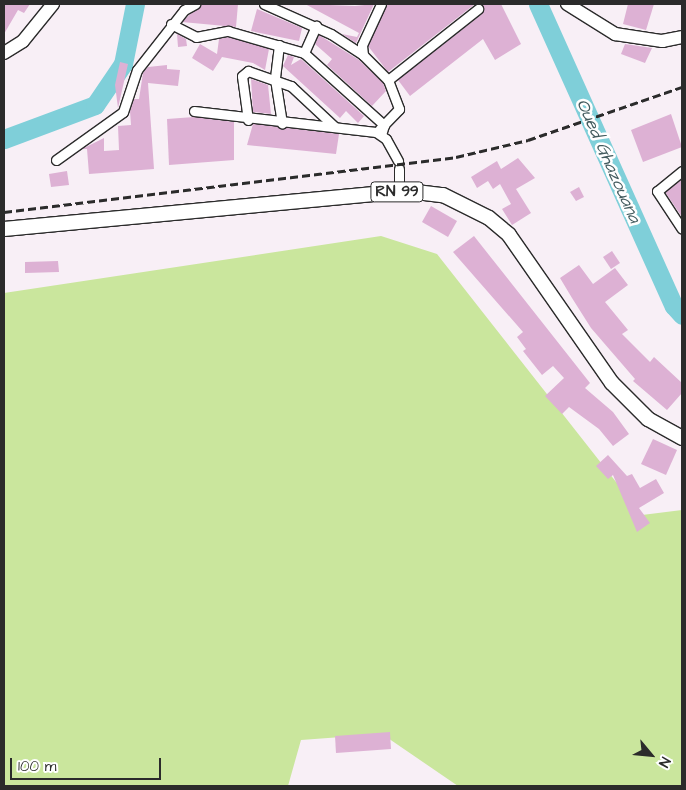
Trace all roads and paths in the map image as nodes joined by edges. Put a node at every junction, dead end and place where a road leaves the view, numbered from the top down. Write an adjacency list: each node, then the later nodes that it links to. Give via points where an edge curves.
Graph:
1 (53, 4): 11 (main road, via 23,41)
2 (195, 4): 7 (street)
3 (264, 4): 8 (street)
4 (381, 4): 13 (street, via 362,45)
5 (567, 4): 9 (main road, via 615,34 654,40)
6 (478, 9): 15 (street)
7 (171, 24): 10 (street, via 196,37 228,31); 22 (street, via 137,70 123,112)
8 (316, 26): 12 (street); 13 (street)
9 (682, 37)
10 (279, 45): 12 (street); 14 (street)
11 (4, 53)
12 (304, 53): 19 (street)
13 (363, 55): 15 (street)
14 (275, 79): 17 (street, via 243,73); 18 (street); 20 (street, via 291,86)
15 (388, 80): 19 (street, via 399,109)
16 (194, 111): 17 (street)
17 (248, 120): 18 (street)
18 (282, 123): 20 (street)
19 (384, 125): 21 (street)
20 (335, 128): 21 (street)
21 (378, 133): 24 (street, via 399,165)
22 (56, 160)
23 (682, 171): 26 (street, via 657,192)
24 (399, 192): 25 (main road, RN 99); 27 (main road, RN 99, via 443,195 489,218 509,235 612,383 648,419)
25 (4, 229)
26 (682, 229)
27 (682, 438)

